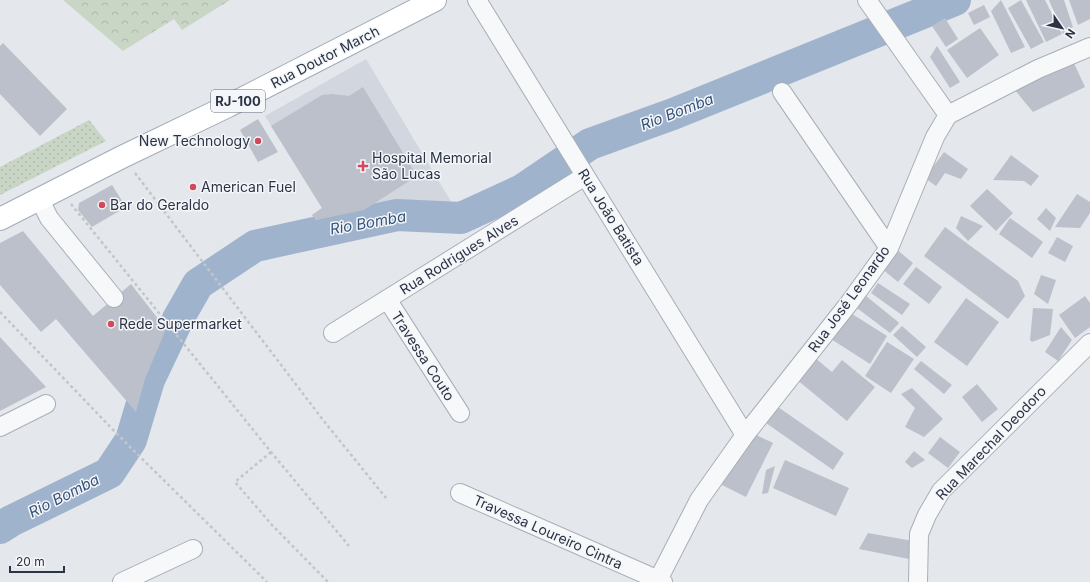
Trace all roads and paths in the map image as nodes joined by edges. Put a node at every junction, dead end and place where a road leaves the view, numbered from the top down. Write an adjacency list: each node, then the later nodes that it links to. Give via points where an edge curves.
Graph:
1 (435, 0): 7 (main road, Rua Doutor March / RJ-100)
2 (477, 0): 8 (street, Rua João Batista)
3 (868, 0): 6 (street)
4 (1090, 47): 6 (street)
5 (782, 92): 12 (street)
6 (948, 115): 12 (street, Rua José Leonardo, via 935,137)
7 (122, 157): 9 (main road, Rua Doutor March / RJ-100); 24 (path, via 322,420)
8 (585, 176): 14 (street, Rua Rodrigues Alves); 21 (street, Rua João Batista)
9 (58, 188): 10 (main road, Rua Doutor March / RJ-100); 22 (path)
10 (39, 198): 11 (main road, Rua Doutor March / RJ-100); 13 (street, via 49,218)
11 (0, 219)
12 (889, 248): 21 (street, Rua José Leonardo, via 850,302)
13 (114, 298)
14 (387, 299): 16 (street, Rua Rodrigues Alves); 19 (street, Travessa Couto)
15 (0, 312): 29 (path, via 118,435)
16 (333, 333)
17 (1090, 343): 31 (street, Rua Marechal Deodoro, via 941,491 919,534)
18 (46, 404): 20 (street)
19 (460, 413)
20 (0, 427)
21 (745, 435): 27 (street, Rua José Leonardo, via 699,500)
22 (271, 452): 25 (path); 30 (path, via 235,482 272,525)
23 (460, 493): 27 (street, Travessa Loureiro Cintra)
24 (386, 498)
25 (349, 546)
26 (193, 549): 28 (street)
27 (659, 581)
28 (122, 582)
29 (267, 582)
30 (328, 582)
31 (918, 582)

